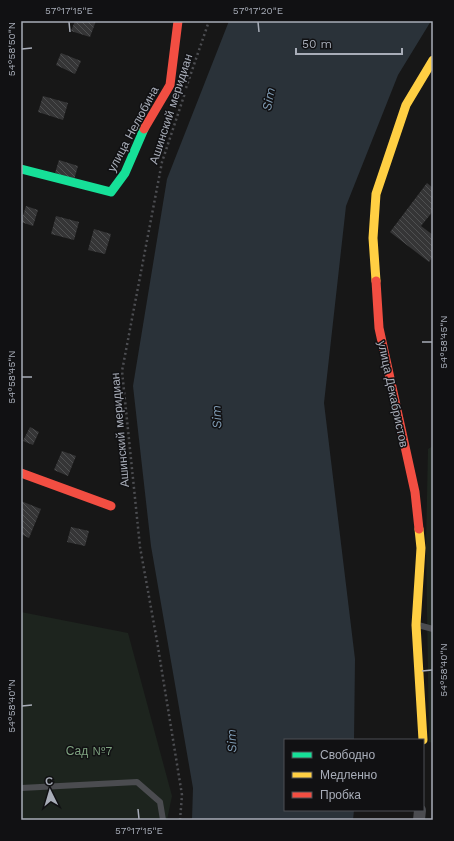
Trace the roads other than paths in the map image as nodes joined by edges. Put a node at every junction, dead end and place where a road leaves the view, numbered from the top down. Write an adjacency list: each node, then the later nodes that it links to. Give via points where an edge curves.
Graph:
1 (178, 21): 3 (street, улица Нелюбина, via 170,85 144,129 125,173 111,192)
2 (433, 60): 6 (street, улица Декабристов, via 406,105 376,194 373,238 379,328 415,492 419,527 421,548)
3 (21, 169)
4 (21, 473): 5 (street)
5 (111, 506)
6 (416, 625): 7 (lane); 8 (street, улица Декабристов)
7 (433, 629)
8 (422, 739)
9 (21, 788): 10 (lane, via 137,782 160,802)
10 (163, 820)

